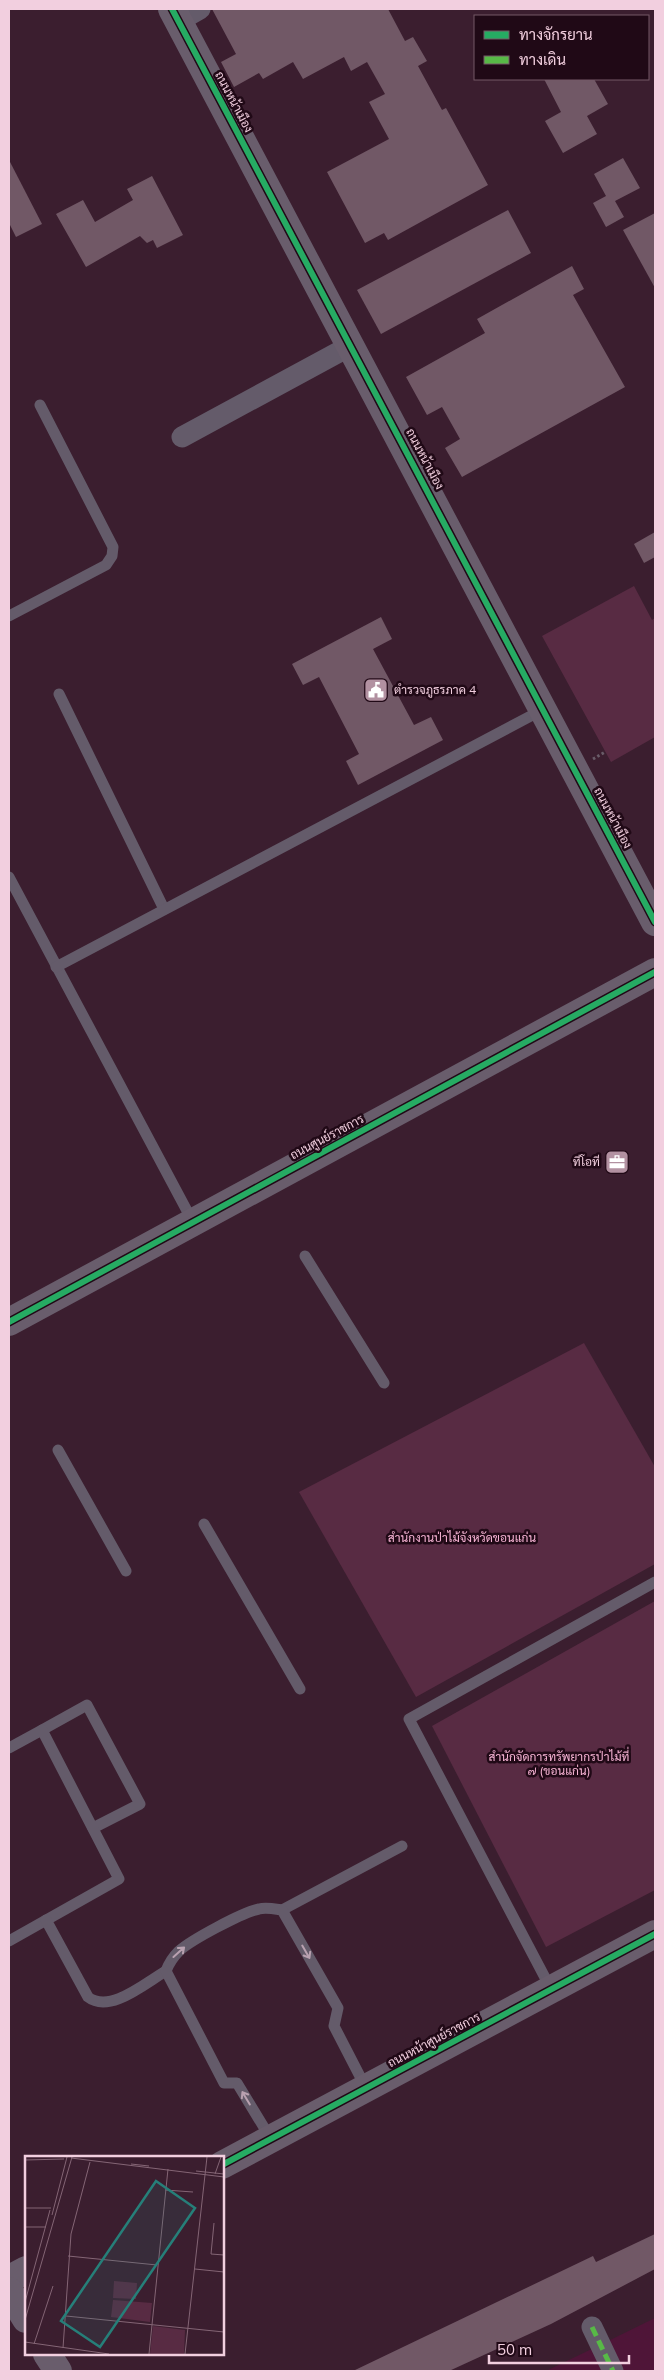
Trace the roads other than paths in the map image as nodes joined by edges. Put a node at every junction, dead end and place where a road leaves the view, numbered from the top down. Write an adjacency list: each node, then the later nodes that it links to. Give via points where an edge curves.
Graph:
1 (184, 13): 2 (street, ถนนหน้าเมือง)
2 (350, 346): 4 (street); 7 (street, ถนนหน้าเมือง)
3 (40, 405): 5 (lane, via 113,547 112,556 106,565)
4 (182, 437)
5 (9, 616)
6 (59, 694): 9 (lane)
7 (544, 709): 9 (lane); 10 (street, ถนนหน้าเมือง)
8 (9, 877): 11 (lane)
9 (164, 909): 11 (lane)
10 (655, 922)
11 (56, 967): 13 (lane)
12 (655, 972): 13 (street, ถนนศูนย์ราชการ)
13 (193, 1222): 15 (street, ถนนศูนย์ราชการ)
14 (306, 1256): 16 (lane)
15 (9, 1322)
16 (384, 1383)
17 (58, 1450): 19 (lane)
18 (204, 1524): 21 (lane)
19 (126, 1571)
20 (655, 1582): 31 (lane, via 409,1719)
21 (300, 1688)
22 (42, 1730): 23 (lane); 24 (lane); 24 (lane, via 87,1705 140,1804)
23 (9, 1748)
24 (93, 1828): 27 (lane, via 120,1879)
25 (402, 1846): 26 (lane)
26 (282, 1910): 30 (lane, one-way to 26, via 180,1950 249,1912); 32 (lane, one-way to 32, via 338,2008 334,2026)
27 (46, 1920): 29 (lane); 30 (lane, via 88,1997 96,2003 120,1998)
28 (655, 1934): 31 (street, ถนนหน้าศูนย์ราชการ)
29 (9, 1941)
30 (166, 1970): 33 (lane, one-way to 30, via 237,2083 224,2083)
31 (551, 1989): 32 (street, ถนนหน้าศูนย์ราชการ)
32 (366, 2088): 33 (street, ถนนหน้าศูนย์ราชการ)
33 (271, 2139): 34 (street, ถนนหน้าศูนย์ราชการ)
34 (224, 2164)
35 (25, 2271): 36 (street)
36 (9, 2279)
37 (9, 2291): 38 (street)
38 (25, 2317)
39 (592, 2327): 42 (street)
40 (48, 2355): 41 (street)
41 (58, 2371)
42 (613, 2371)

